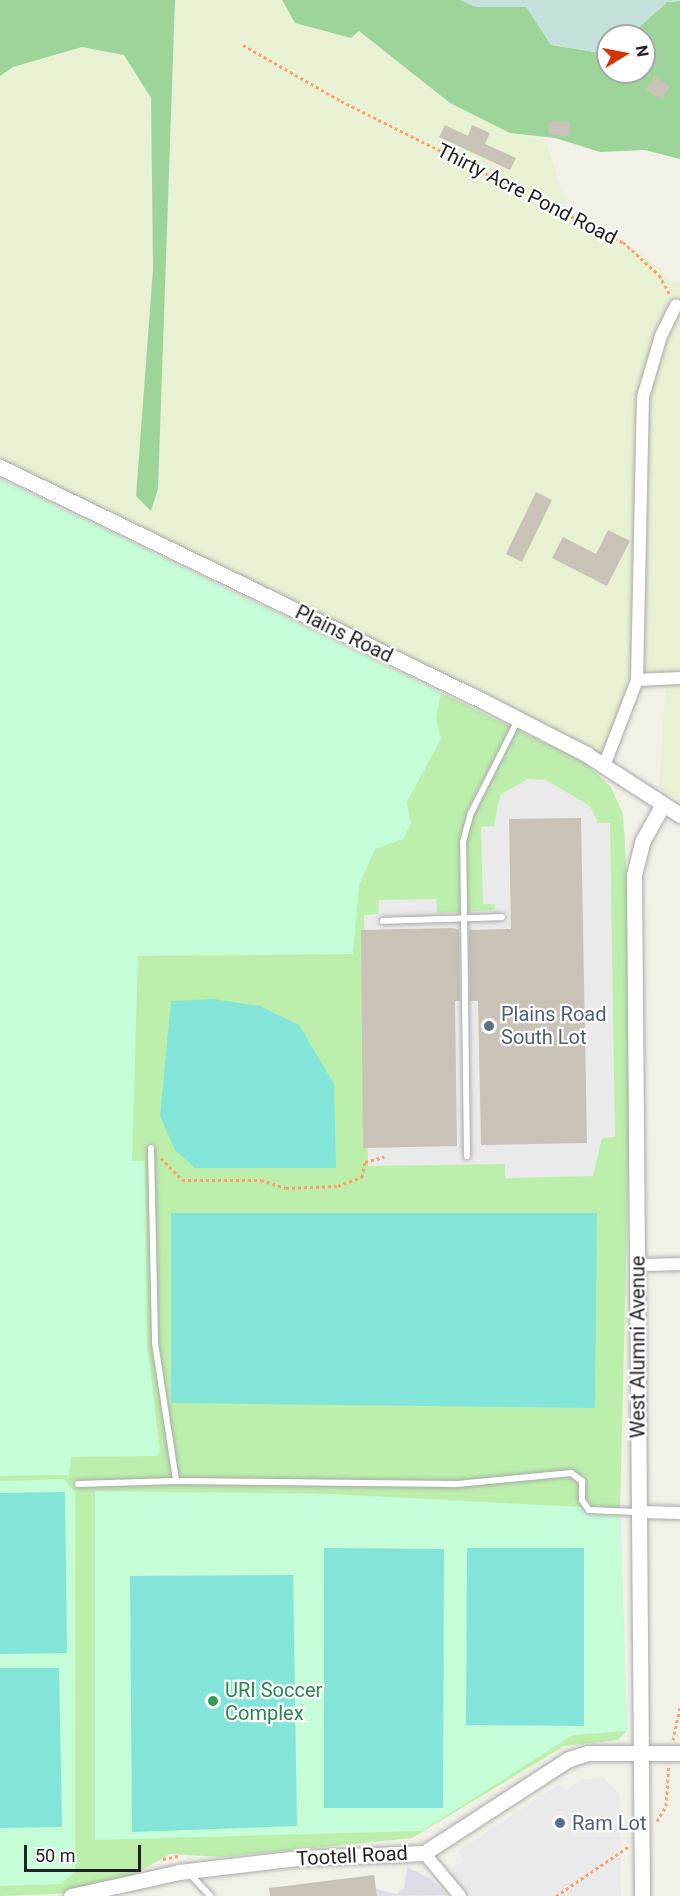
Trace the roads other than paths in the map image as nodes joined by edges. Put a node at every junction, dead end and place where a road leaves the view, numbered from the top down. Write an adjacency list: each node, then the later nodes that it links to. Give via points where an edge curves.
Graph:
1 (678, 302): 4 (street, via 661,336 643,397)
2 (0, 467): 5 (street, Plains Road)
3 (680, 678): 4 (street)
4 (637, 680): 6 (street)
5 (518, 719): 6 (street, Plains Road); 10 (lane, via 471,813 463,842)
6 (604, 766): 7 (street, Plains Road)
7 (663, 804): 8 (street, Plains Road); 15 (street, West Alumni Avenue, via 643,840 634,875)
8 (680, 815)
9 (502, 917): 10 (lane)
10 (464, 918): 11 (lane); 13 (lane)
11 (383, 921)
12 (151, 1148): 16 (lane, via 155,1343)
13 (467, 1156)
14 (680, 1264): 15 (street)
15 (637, 1265): 18 (street, West Alumni Avenue)
16 (176, 1480): 17 (lane); 18 (lane, via 457,1484 571,1473 582,1481 582,1500 589,1510)
17 (78, 1484)
18 (639, 1512): 19 (street); 20 (street, West Alumni Avenue)
19 (680, 1513)
20 (642, 1752): 21 (street, Tootell Road); 22 (street, Tootell Road, via 588,1752 569,1759); 27 (street, West Alumni Avenue)
21 (680, 1753)
22 (424, 1853): 23 (street, Tootell Road, via 299,1858); 26 (street)
23 (187, 1871): 24 (street, Tootell Road); 25 (lane)
24 (71, 1896)
25 (210, 1896)
26 (460, 1896)
27 (642, 1896)

